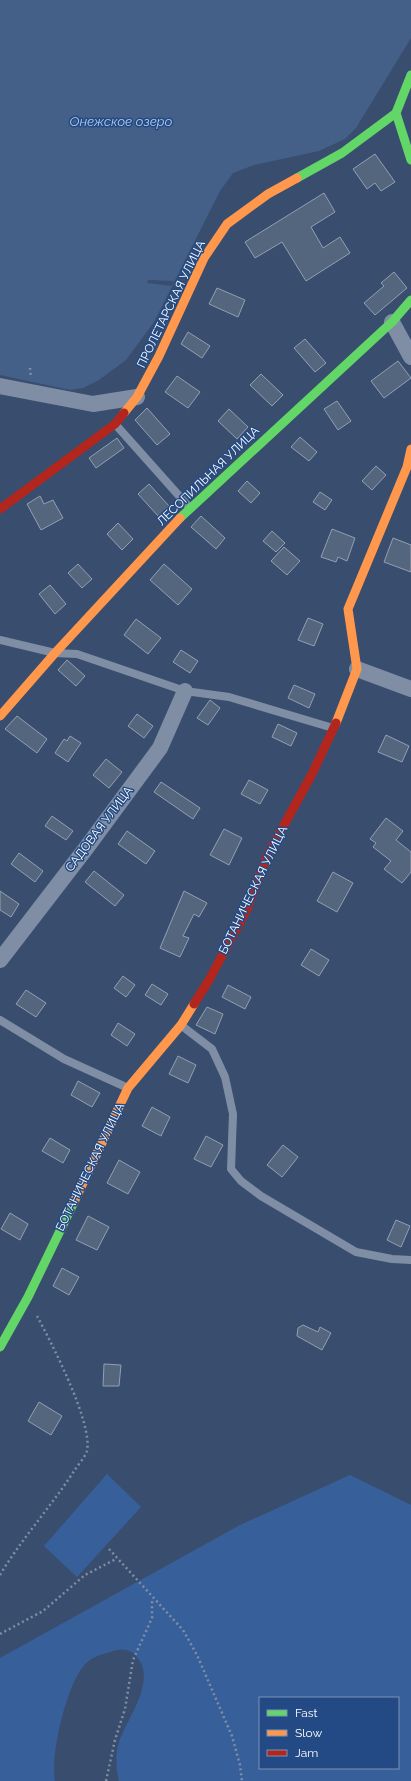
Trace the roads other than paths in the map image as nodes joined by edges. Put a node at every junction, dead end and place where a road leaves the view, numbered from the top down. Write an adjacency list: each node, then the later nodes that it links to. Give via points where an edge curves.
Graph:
1 (411, 75): 2 (street)
2 (396, 113): 3 (street); 8 (street, ПРОЛЕТАРСКАЯ УЛИЦА, via 342,153 268,194 227,224 204,258 159,356)
3 (411, 160)
4 (411, 300): 5 (street, ЛЕСОПИЛЬНАЯ УЛИЦА)
5 (392, 322): 6 (street); 11 (street, ЛЕСОПИЛЬНАЯ УЛИЦА)
6 (411, 357)
7 (0, 386): 8 (street, via 93,404)
8 (137, 397): 9 (street, ПРОЛЕТАРСКАЯ УЛИЦА)
9 (115, 424): 11 (lane); 12 (street, ПРОЛЕТАРСКАЯ УЛИЦА)
10 (411, 449): 15 (street, БОТАНИЧЕСКАЯ УЛИЦА, via 407,467 348,609)
11 (189, 508): 14 (street, ЛЕСОПИЛЬНАЯ УЛИЦА)
12 (0, 509)
13 (0, 640): 14 (lane)
14 (55, 653): 17 (lane, via 77,654); 18 (street, ЛЕСОПИЛЬНАЯ УЛИЦА)
15 (357, 669): 16 (street); 19 (street, БОТАНИЧЕСКАЯ УЛИЦА)
16 (411, 689)
17 (185, 691): 19 (lane, via 229,697); 20 (street, САДОВАЯ УЛИЦА, via 160,748)
18 (0, 716)
19 (334, 728): 22 (street, БОТАНИЧЕСКАЯ УЛИЦА, via 267,856 247,909 209,980)
20 (0, 960)
21 (0, 1020): 23 (lane, via 64,1059)
22 (181, 1025): 23 (street, БОТАНИЧЕСКАЯ УЛИЦА); 24 (lane, via 212,1049 225,1077 233,1114 231,1169 241,1181 356,1252)
23 (128, 1088): 25 (street, БОТАНИЧЕСКАЯ УЛИЦА, via 28,1298)
24 (411, 1260)
25 (0, 1347)

